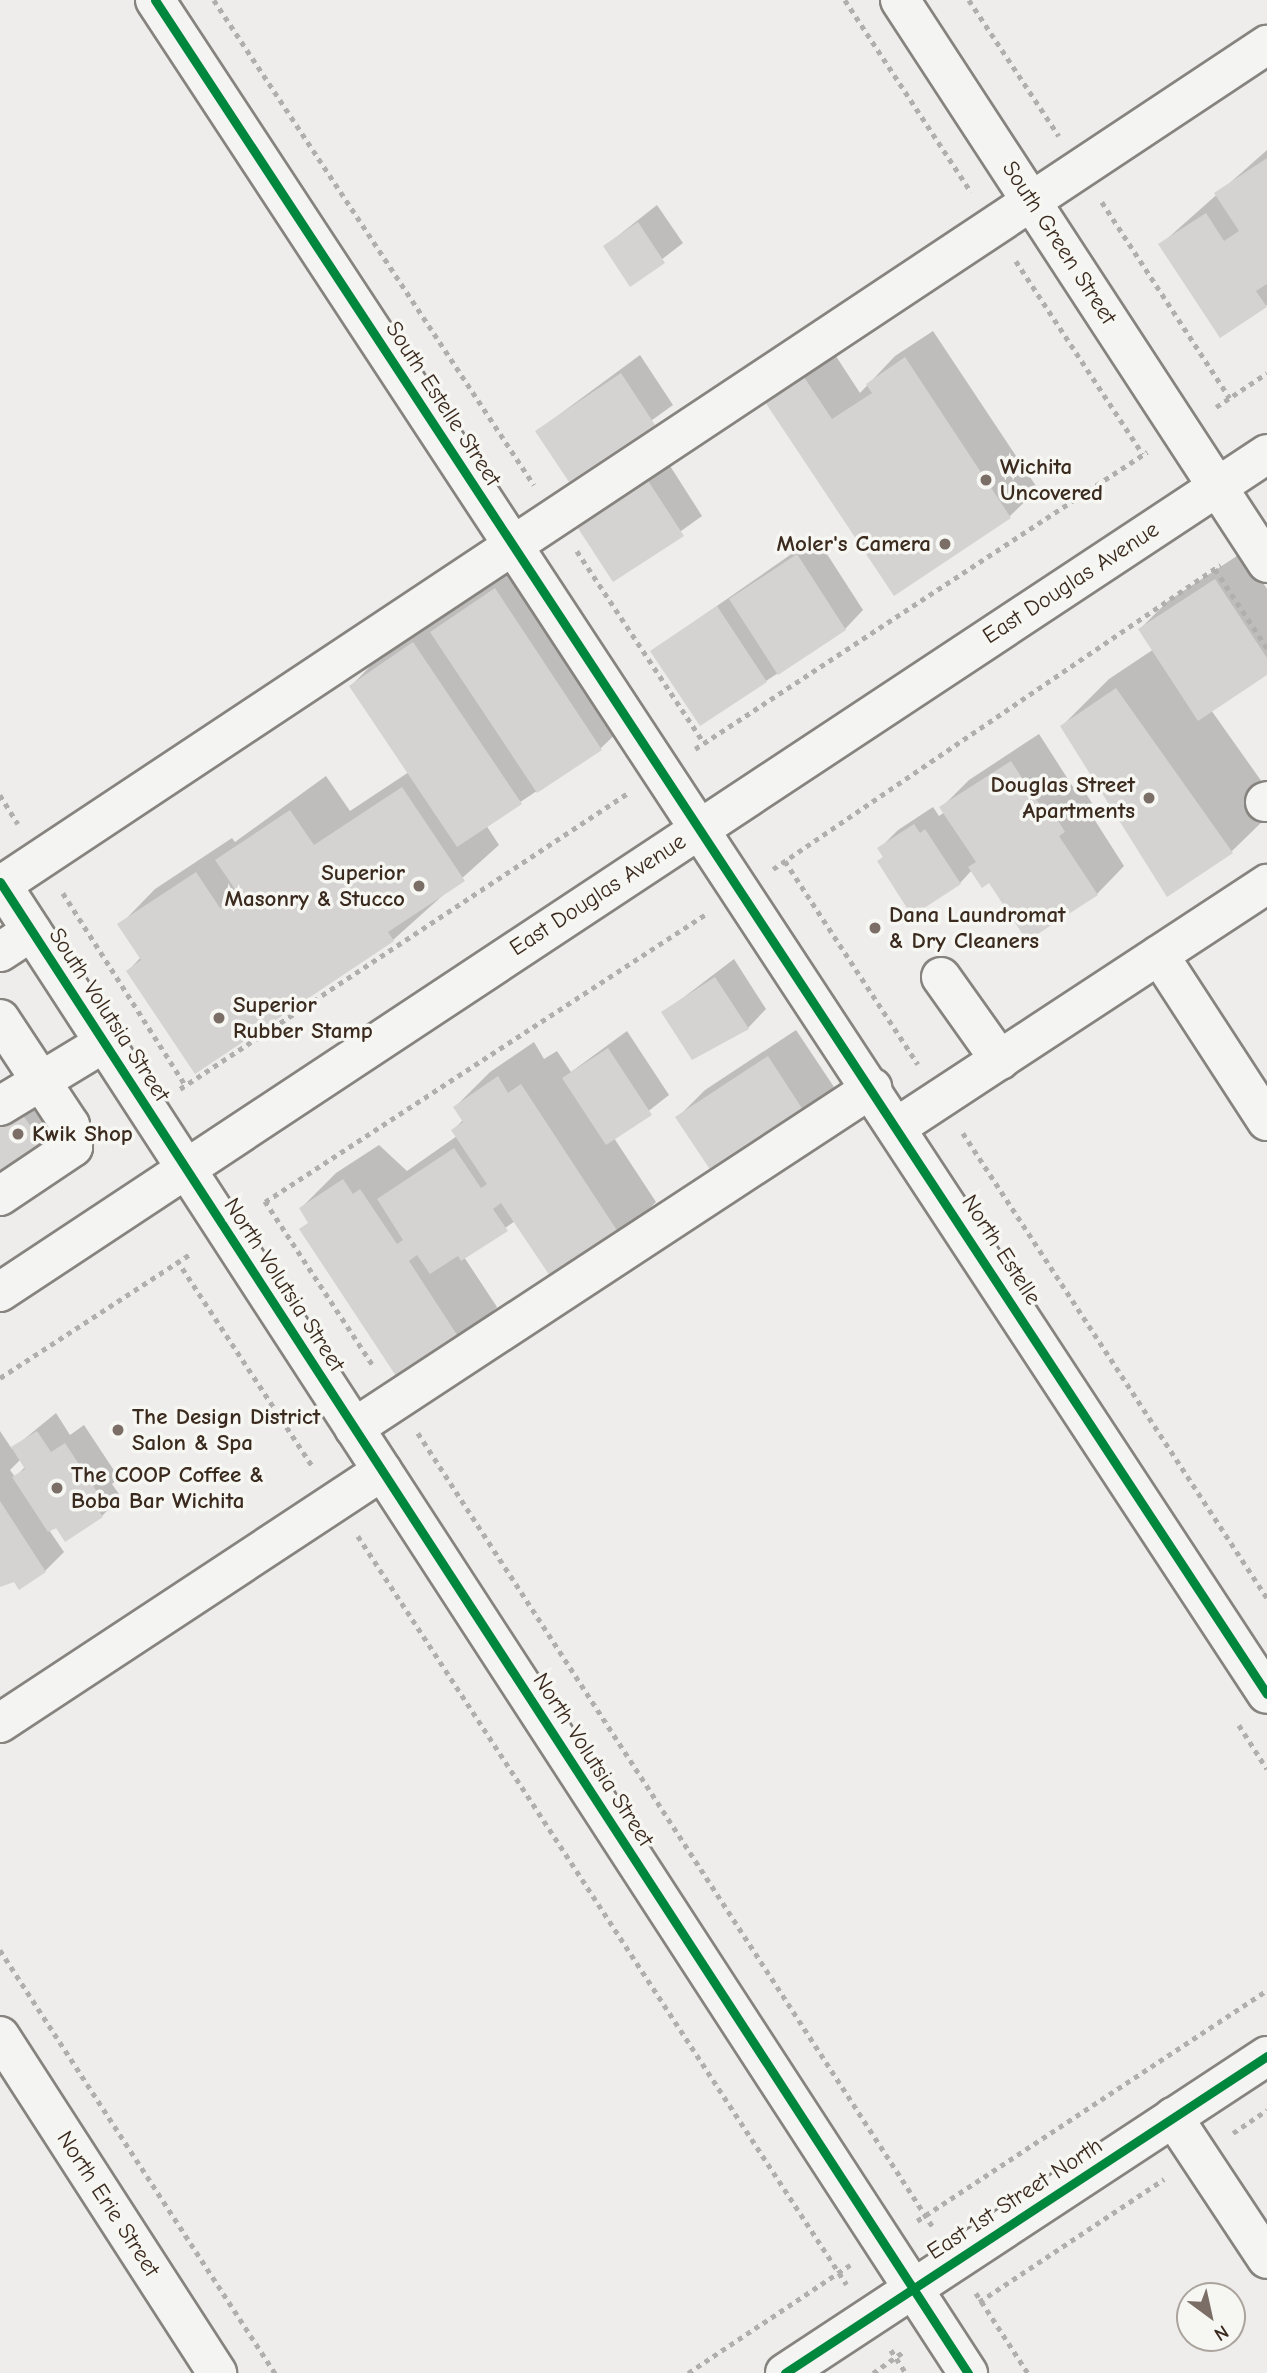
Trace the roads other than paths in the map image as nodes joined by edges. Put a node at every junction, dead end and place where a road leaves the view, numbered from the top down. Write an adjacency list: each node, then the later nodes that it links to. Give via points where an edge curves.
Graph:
1 (155, 0): 7 (street, South Estelle Street)
2 (900, 0): 4 (street, South Green Street)
3 (1267, 45): 4 (street)
4 (1031, 201): 6 (street, South Green Street); 7 (street)
5 (1267, 454): 6 (street, East Douglas Avenue)
6 (1217, 486): 8 (street, South Green Street); 9 (street, East Douglas Avenue)
7 (513, 545): 9 (street, South Estelle Street); 10 (street)
8 (1250, 560)
9 (702, 827): 20 (street, North Estelle); 24 (street, East Douglas Avenue)
10 (1, 884): 12 (street, South Volutsia Street)
11 (1267, 884): 14 (street)
12 (32, 932): 13 (street); 17 (street, South Volutsia Street)
13 (0, 952)
14 (1159, 955): 18 (street); 22 (street)
15 (941, 977): 18 (street)
16 (0, 1019): 19 (street)
17 (104, 1043): 19 (street); 24 (street, South Volutsia Street)
18 (1000, 1060): 23 (street)
19 (42, 1082): 21 (street); 25 (street, via 70,1125 73,1147)
20 (872, 1088): 23 (street, North Estelle); 27 (street)
21 (0, 1106)
22 (1267, 1121)
23 (897, 1127): 29 (street, North Estelle)
24 (185, 1169): 26 (street, East Douglas Avenue); 27 (street, North Volutsia Street)
25 (5, 1186)
26 (0, 1292)
27 (354, 1428): 28 (street, North Volutsia Street)
28 (382, 1471): 30 (street); 35 (street, North Volutsia Street)
29 (1267, 1694)
30 (0, 1723)
31 (0, 2036): 36 (street, North Erie Street)
32 (1267, 2056): 33 (street, East 1st Street North)
33 (1173, 2117): 34 (street); 35 (street, East 1st Street North)
34 (1267, 2259)
35 (913, 2289): 37 (street, East 1st Street North); 38 (street, North Volutsia Street)
36 (217, 2373)
37 (785, 2373)
38 (968, 2373)

